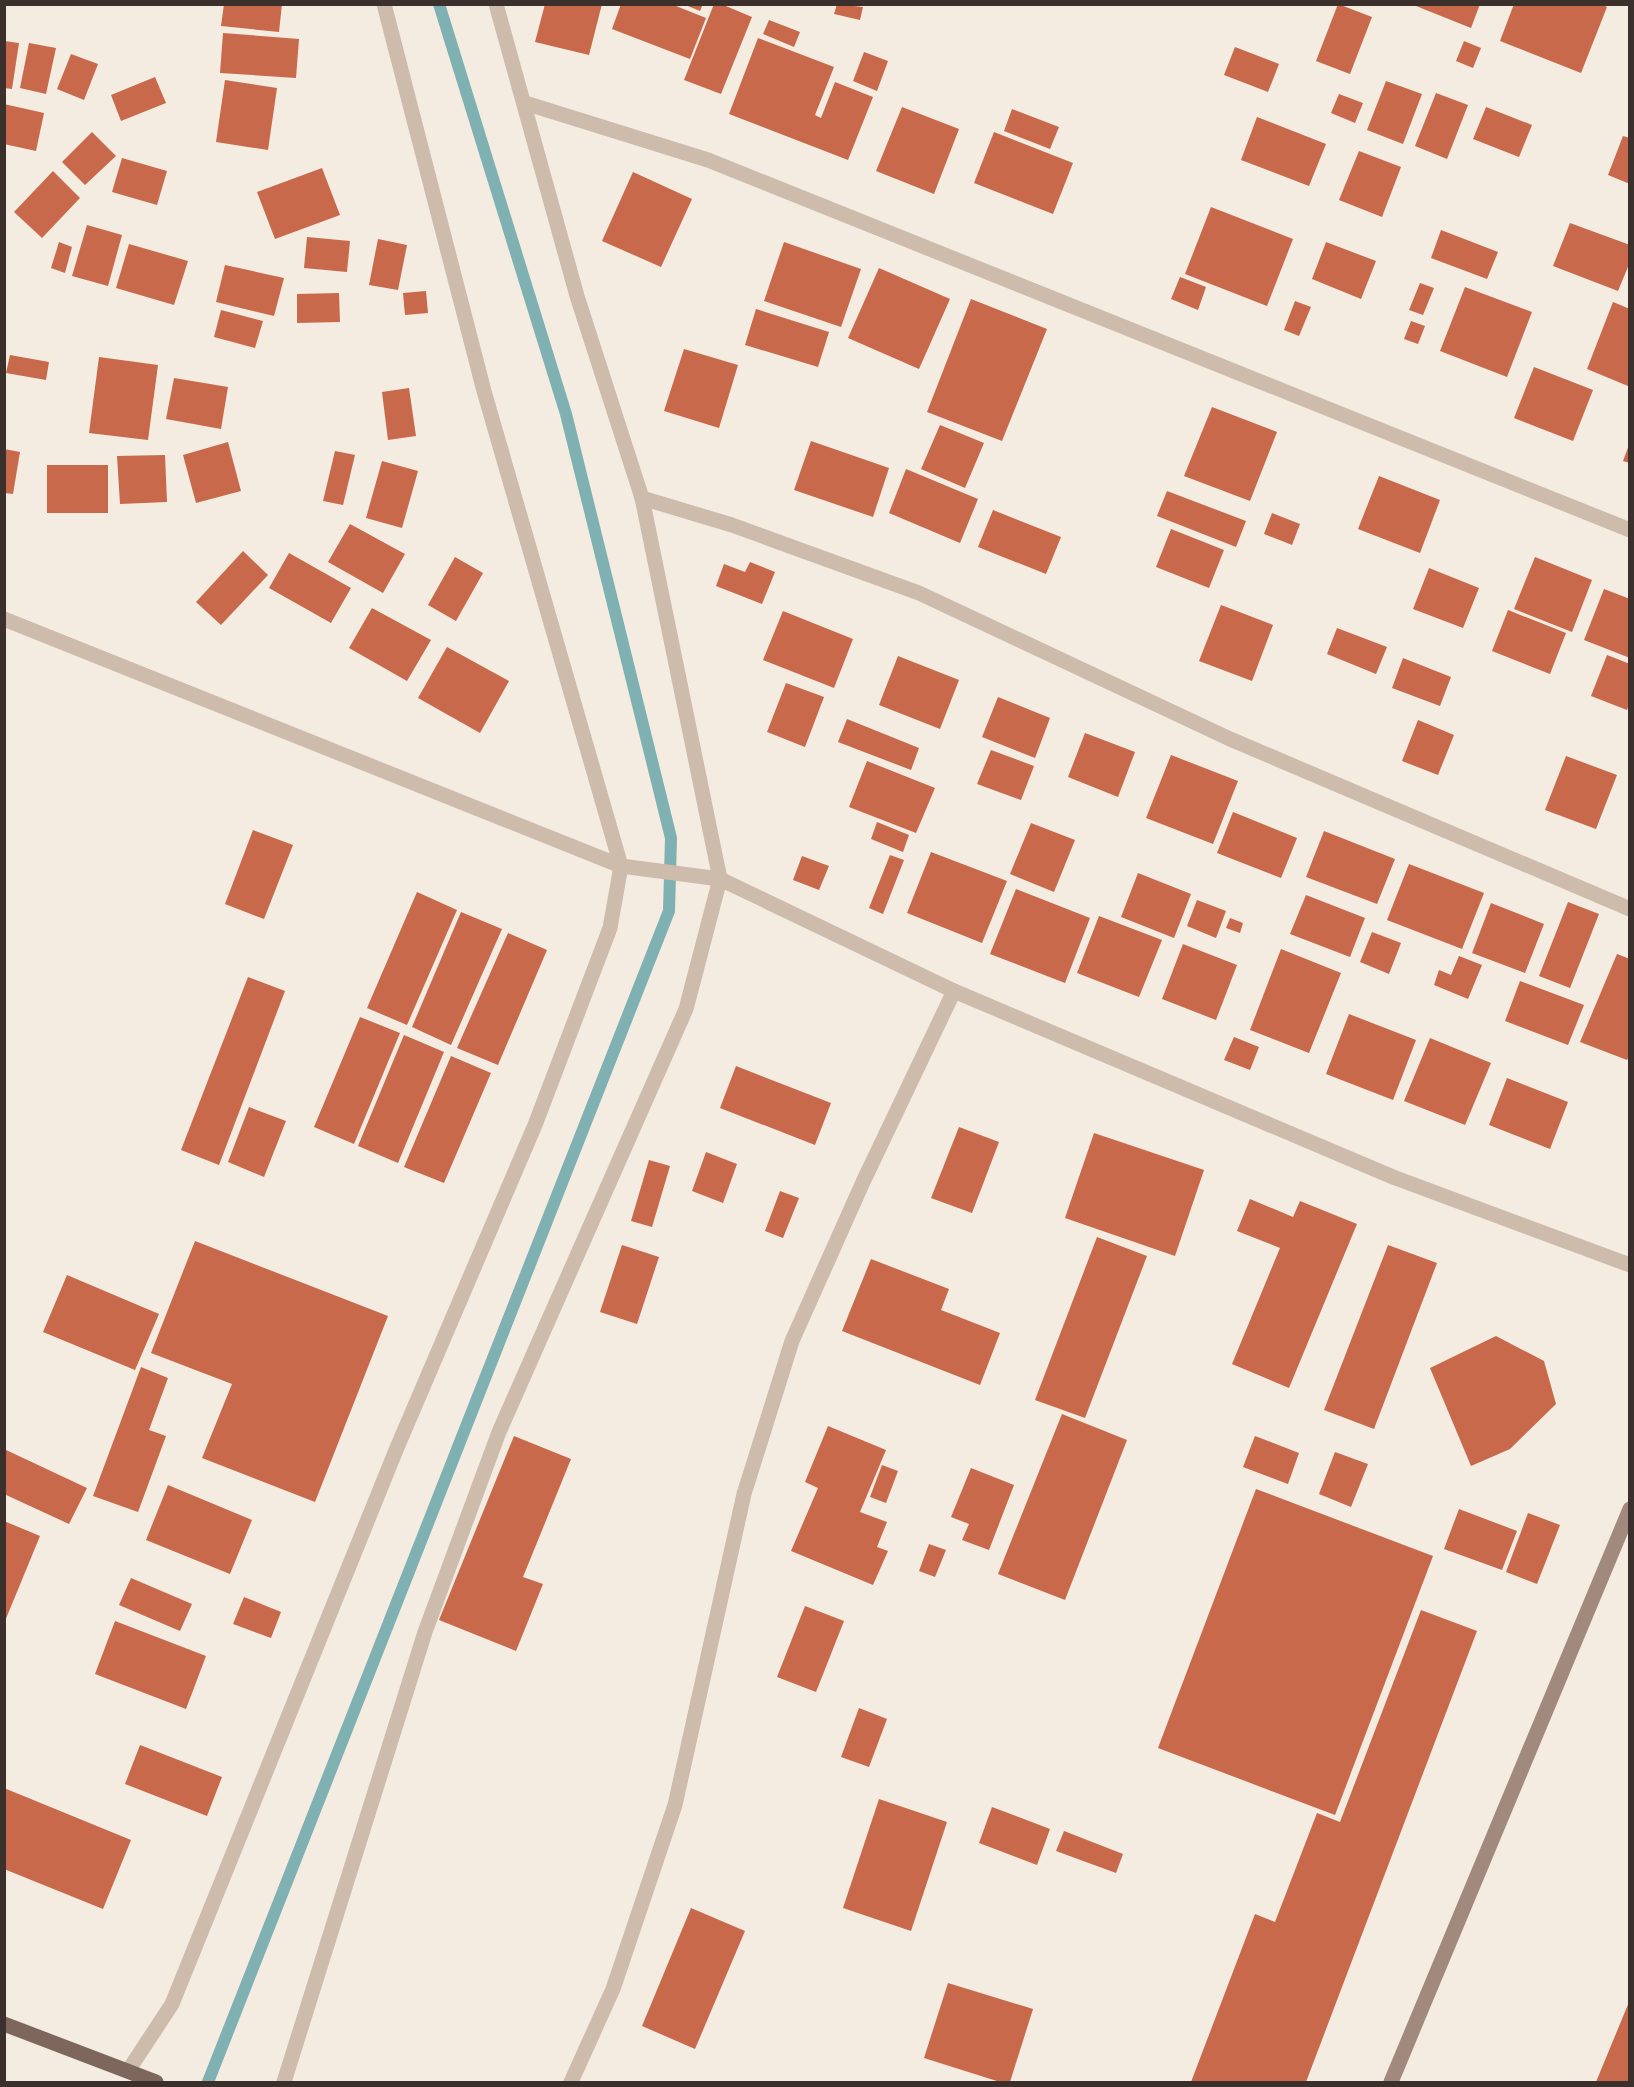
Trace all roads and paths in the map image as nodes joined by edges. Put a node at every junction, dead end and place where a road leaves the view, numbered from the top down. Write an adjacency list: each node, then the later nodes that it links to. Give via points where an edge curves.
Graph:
1 (384, 4): 7 (street, via 484,391)
2 (496, 4): 3 (street)
3 (525, 104): 4 (street, via 577,296); 5 (street, via 708,160)
4 (642, 498): 8 (street); 9 (street, via 732,525 920,593 1230,739)
5 (1629, 530)
6 (4, 619): 7 (street)
7 (621, 866): 8 (street); 14 (street, via 610,928 535,1125 396,1450 172,2004)
8 (720, 879): 10 (street); 16 (street, via 686,1009 499,1432 424,1632)
9 (1629, 909)
10 (954, 991): 11 (street, via 1393,1177); 17 (street, via 792,1341 744,1494 675,1805 613,1989)
11 (1629, 1264)
12 (1629, 1509): 18 (street)
13 (4, 2024): 14 (main road)
14 (125, 2077): 15 (main road)
15 (156, 2082)
16 (284, 2082)
17 (571, 2082)
18 (1391, 2082)

